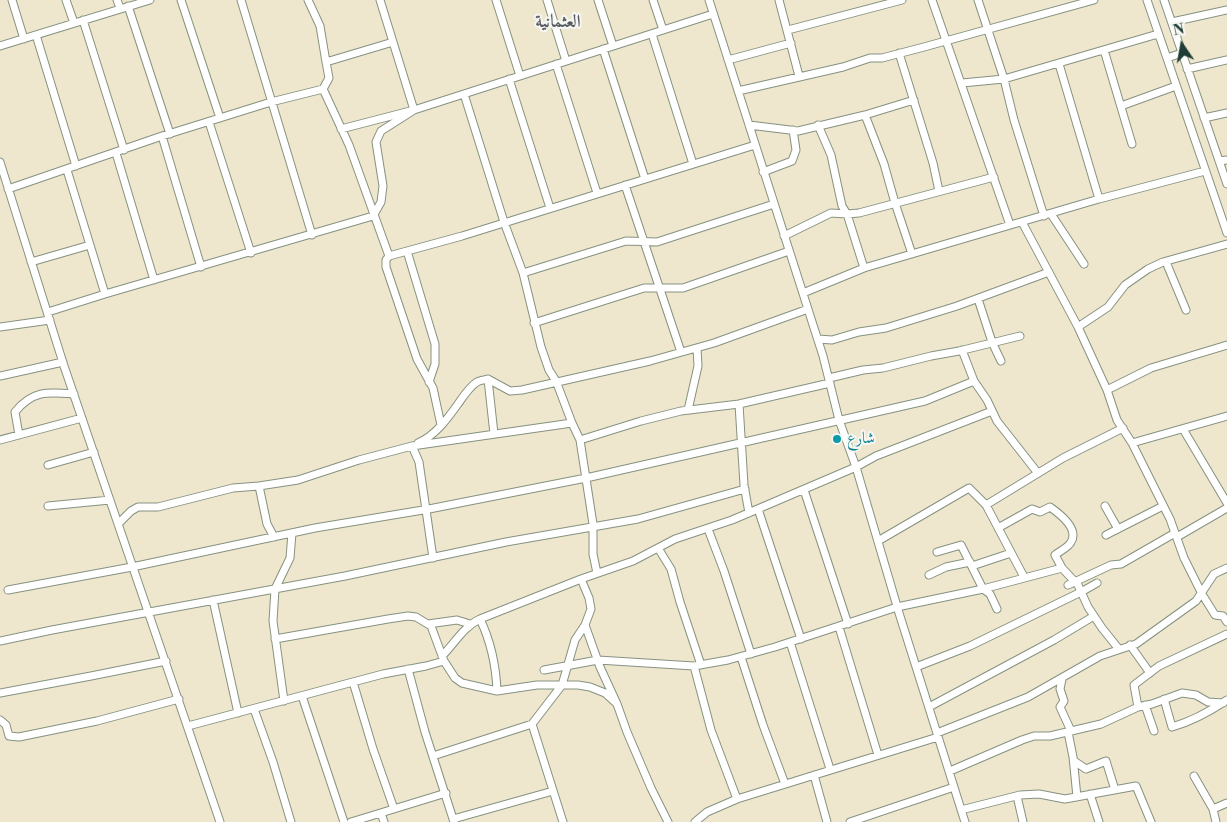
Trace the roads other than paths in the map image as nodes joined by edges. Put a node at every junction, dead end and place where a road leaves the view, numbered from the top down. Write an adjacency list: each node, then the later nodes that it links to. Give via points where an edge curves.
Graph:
1 (12, 0): 34 (street)
2 (66, 0): 27 (street)
3 (117, 0): 22 (street)
4 (150, 0): 21 (street)
5 (181, 0): 67 (street)
6 (240, 0): 62 (street)
7 (308, 0): 48 (street, via 320,26)
8 (380, 0): 36 (street)
9 (496, 0): 52 (street)
10 (547, 0): 47 (street)
11 (598, 0): 39 (street)
12 (653, 0): 28 (street)
13 (709, 0): 24 (street)
14 (779, 0): 29 (street)
15 (902, 0): 29 (street)
16 (932, 0): 35 (street)
17 (978, 0): 30 (street)
18 (1094, 0): 30 (street)
19 (1147, 0): 32 (street)
20 (1164, 0): 26 (street)
21 (128, 6): 22 (street); 74 (street)
22 (120, 8): 25 (street)
23 (1227, 10): 26 (street)
24 (713, 14): 28 (street); 45 (street)
25 (83, 20): 27 (street); 78 (street)
26 (1172, 22): 43 (street)
27 (74, 23): 33 (street)
28 (663, 30): 31 (street)
29 (788, 30): 37 (street)
30 (988, 30): 35 (street); 55 (street)
31 (652, 34): 39 (street); 82 (street)
32 (1158, 34): 41 (street); 44 (street)
33 (36, 35): 34 (street); 83 (street)
34 (24, 39): 38 (street)
35 (947, 40): 42 (street); 56 (street)
36 (393, 42): 48 (street); 64 (street)
37 (791, 43): 45 (street); 53 (street)
38 (0, 46)
39 (613, 46): 40 (street)
40 (603, 49): 47 (street); 88 (street)
41 (1104, 50): 50 (street); 63 (street)
42 (899, 53): 53 (street); 61 (street)
43 (1182, 53): 44 (street); 51 (street)
44 (1167, 58): 57 (street)
45 (728, 60): 59 (street)
46 (1227, 60): 51 (street)
47 (566, 61): 49 (street)
48 (326, 62): 58 (street, via 329,78)
49 (556, 64): 52 (street); 94 (street)
50 (1059, 64): 55 (street); 95 (street)
51 (1187, 68): 68 (street)
52 (520, 76): 54 (street)
53 (799, 76): 59 (street)
54 (509, 79): 60 (street); 98 (street)
55 (1004, 80): 56 (street); 100 (street, via 1014,120)
56 (962, 83): 87 (street)
57 (1176, 86): 63 (street); 85 (street)
58 (323, 89): 62 (street); 72 (street)
59 (738, 91): 70 (street)
60 (464, 94): 64 (street); 102 (street)
61 (914, 100): 66 (street); 92 (street)
62 (272, 102): 67 (street); 106 (street)
63 (1121, 106): 76 (street)
64 (414, 110): 72 (street); 101 (street, via 381,131 376,142 383,186 381,202)
65 (1227, 113): 68 (street)
66 (865, 116): 71 (street); 96 (street)
67 (220, 118): 69 (street)
68 (1204, 118): 80 (street)
69 (209, 122): 74 (street); 113 (street)
70 (749, 125): 73 (street); 77 (street)
71 (818, 126): 73 (street); 99 (street, via 831,155 842,206)
72 (341, 129): 101 (street)
73 (793, 130): 86 (street, via 796,150 792,161)
74 (170, 134): 75 (street)
75 (162, 136): 78 (street); 119 (street)
76 (1132, 144)
77 (755, 145): 82 (street); 86 (street)
78 (120, 152): 83 (street); 123 (street)
79 (1227, 160): 80 (street)
80 (1219, 161): 89 (street)
81 (0, 162): 91 (street)
82 (693, 164): 88 (street)
83 (76, 166): 84 (street)
84 (67, 170): 91 (street); 110 (street)
85 (1205, 171): 95 (street); 105 (street)
86 (764, 172): 97 (street)
87 (994, 177): 92 (street); 104 (street)
88 (645, 178): 90 (street)
89 (1227, 184)
90 (625, 185): 94 (street); 108 (street)
91 (9, 191): 93 (street); 116 (street)
92 (939, 191): 96 (street)
93 (0, 192)
94 (597, 193): 98 (street)
95 (1099, 200): 100 (street)
96 (895, 203): 99 (street); 114 (street)
97 (774, 204): 107 (street); 108 (street, via 657,242)
98 (550, 208): 102 (street)
99 (847, 214): 107 (street, via 831,214); 120 (street)
100 (1048, 215): 103 (street); 118 (street)
101 (374, 216): 106 (street); 115 (street)
102 (504, 222): 111 (street); 122 (street)
103 (1022, 222): 104 (street); 121 (street)
104 (1010, 225): 114 (street)
105 (1227, 234)
106 (312, 235): 113 (street)
107 (784, 236): 112 (street)
108 (644, 242): 122 (street, via 626,242); 124 (street)
109 (1227, 244): 117 (street)
110 (90, 245): 116 (street); 126 (street)
111 (407, 251): 115 (street); 148 (street, via 435,344 435,364)
112 (789, 251): 124 (street, via 683,288); 125 (street)
113 (251, 252): 119 (street)
114 (912, 254): 120 (street)
115 (389, 256): 148 (street, via 386,267 417,359)
116 (31, 262): 130 (street)
117 (1166, 262): 129 (street); 133 (street, via 1134,277 1108,307)
118 (1084, 264)
119 (201, 267): 123 (street)
120 (864, 268): 125 (street)
121 (1049, 272): 127 (street); 133 (street)
122 (523, 274): 131 (street)
123 (154, 280): 126 (street)
124 (660, 288): 131 (street, via 644,288); 140 (street)
125 (803, 293): 128 (street)
126 (105, 294): 130 (street)
127 (978, 299): 135 (street, via 886,328 832,340); 136 (street)
128 (808, 309): 135 (street); 138 (street)
129 (1186, 310)
130 (49, 316): 132 (street); 142 (street)
131 (534, 324): 145 (street, via 549,370)
132 (0, 327)
133 (1078, 327): 149 (street)
134 (1020, 336): 136 (street)
135 (818, 339): 146 (street)
136 (992, 342): 139 (street); 141 (street)
137 (1227, 345): 149 (street, via 1151,368)
138 (697, 348): 140 (street); 152 (street, via 698,366)
139 (962, 350): 146 (street); 147 (street)
140 (680, 352): 145 (street)
141 (1002, 360)
142 (63, 362): 143 (street); 150 (street)
143 (0, 376)
144 (488, 379): 145 (street, via 510,391); 158 (street, via 476,382); 161 (street)
145 (556, 381): 157 (street)
146 (829, 381): 151 (street); 156 (street)
147 (974, 381): 153 (street); 156 (street, via 925,401)
148 (429, 382): 158 (street)
149 (1107, 390): 159 (street)
150 (74, 394): 155 (street); 162 (street, via 40,393 22,404 15,412)
151 (739, 404): 152 (street); 166 (street)
152 (688, 410): 164 (street)
153 (992, 411): 170 (street, via 876,456); 171 (street)
154 (1227, 416): 160 (street)
155 (82, 418): 162 (street); 168 (street)
156 (839, 420): 166 (street); 170 (street)
157 (572, 423): 161 (street); 164 (street)
158 (442, 425): 167 (street, via 425,440)
159 (1123, 428): 165 (street); 171 (street)
160 (1184, 429): 165 (street); 177 (street)
161 (494, 434): 167 (street)
162 (19, 435): 163 (street)
163 (0, 440)
164 (580, 440): 172 (street)
165 (1132, 443): 181 (street)
166 (741, 444): 172 (street); 174 (street)
167 (412, 446): 173 (street, via 298,480); 184 (street, via 419,462)
168 (94, 452): 169 (street); 176 (street)
169 (48, 466)
170 (856, 467): 175 (street); 195 (street)
171 (1037, 472): 178 (street)
172 (586, 478): 184 (street); 187 (street)
173 (258, 486): 186 (street, via 233,488 158,507 138,507); 194 (street)
174 (745, 489): 185 (street); 187 (street)
175 (804, 490): 183 (street); 224 (street)
176 (110, 500): 179 (street); 186 (street)
177 (1227, 504)
178 (986, 505): 188 (street); 195 (street, via 969,488)
179 (48, 506)
180 (1105, 506): 190 (street)
181 (1163, 506): 190 (street); 193 (street)
182 (1227, 508): 193 (street)
183 (758, 509): 185 (street); 229 (street)
184 (426, 510): 191 (street); 199 (street)
185 (749, 513): 189 (street)
186 (118, 524): 201 (street)
187 (593, 528): 199 (street); 204 (street)
188 (998, 528): 198 (street); 202 (street, via 1032,509 1040,512 1050,507 1066,519 1073,536 1071,544 1055,555)
189 (708, 529): 196 (street); 234 (street)
190 (1118, 529): 192 (street)
191 (292, 533): 194 (street); 210 (street, via 290,558)
192 (1106, 535)
193 (1176, 535): 209 (street, via 1122,564 1111,565); 214 (street)
194 (274, 537): 201 (street)
195 (878, 541): 216 (street)
196 (658, 548): 204 (street); 240 (street, via 671,569)
197 (937, 552): 200 (street, via 961,545)
198 (1011, 553): 200 (street); 206 (street)
199 (433, 558): 210 (street)
200 (971, 564): 205 (street, via 946,566); 211 (street)
201 (132, 567): 212 (street); 218 (street)
202 (1062, 568): 206 (street); 209 (street)
203 (1227, 568): 214 (street, via 1214,574)
204 (597, 574): 207 (street)
205 (929, 575)
206 (1024, 577): 211 (street)
207 (581, 579): 220 (street); 225 (street, via 591,608)
208 (1098, 582): 213 (street)
209 (1072, 584): 213 (street)
210 (275, 589): 215 (street); 228 (street, via 273,621)
211 (983, 589): 216 (street); 217 (street, via 990,594)
212 (8, 590)
213 (1081, 592): 219 (street); 241 (street, via 970,646)
214 (1202, 594): 221 (street, via 1215,615 1223,616); 232 (street, via 1136,644)
215 (213, 600): 218 (street); 259 (street)
216 (897, 607): 224 (street); 241 (street)
217 (997, 609)
218 (147, 612): 230 (street); 237 (street)
219 (1094, 616): 233 (street); 257 (street)
220 (480, 619): 223 (street); 248 (street, via 495,662)
221 (1227, 622)
222 (428, 624): 223 (street, via 457,620); 228 (street, via 408,616); 236 (street)
223 (470, 624): 236 (street)
224 (848, 624): 226 (street)
225 (585, 625): 238 (street); 239 (street)
226 (838, 627): 229 (street); 266 (street)
227 (1227, 634): 244 (street)
228 (276, 639): 253 (street)
229 (800, 639): 231 (street)
230 (0, 641)
231 (790, 642): 234 (street); 269 (street)
232 (1130, 645): 233 (street); 244 (street)
233 (1118, 648): 245 (street)
234 (751, 654): 235 (street)
235 (741, 657): 240 (street); 273 (street)
236 (443, 658): 242 (street); 248 (street, via 455,678 462,683)
237 (166, 660): 249 (street); 252 (street)
238 (598, 660): 239 (street); 240 (street); 255 (street)
239 (568, 665): 243 (street); 247 (street)
240 (697, 666): 281 (street, via 711,730)
241 (916, 667): 257 (street)
242 (408, 669): 246 (street); 267 (street)
243 (544, 670)
244 (1150, 673): 256 (street, via 1134,685)
245 (1062, 679): 264 (street, via 1060,688 1064,702 1060,707); 265 (street)
246 (353, 682): 250 (street); 283 (street)
247 (562, 684): 248 (street); 255 (street, via 590,687); 261 (street)
248 (497, 691)
249 (0, 693)
250 (302, 696): 253 (street); 290 (street)
251 (1164, 698): 254 (street, via 1182,693 1196,695 1208,702); 254 (street, via 1172,727 1190,722); 256 (street)
252 (179, 699): 260 (street, via 19,737 10,736); 262 (street)
253 (284, 701): 258 (street)
254 (1225, 702)
255 (617, 704): 294 (street)
256 (1142, 706): 263 (street); 264 (street, via 1101,724)
257 (929, 707): 265 (street)
258 (254, 709): 259 (street); 289 (street)
259 (238, 713): 262 (street)
260 (0, 720)
261 (532, 724): 267 (street); 276 (street)
262 (188, 726): 288 (street)
263 (1154, 730)
264 (1069, 732): 268 (street); 270 (street, via 1034,736)
265 (938, 735): 266 (street); 270 (street)
266 (878, 755): 269 (street)
267 (433, 756): 277 (street)
268 (1074, 761): 275 (street, via 1086,769 1106,761); 280 (street)
269 (830, 769): 271 (street)
270 (950, 771): 274 (street)
271 (814, 775): 273 (street); 296 (street)
272 (1194, 776): 284 (street)
273 (785, 784): 281 (street)
274 (954, 787): 285 (street); 297 (street)
275 (1115, 790): 278 (street); 301 (street, via 1136,786)
276 (553, 791): 287 (street); 293 (street)
277 (446, 793): 283 (street); 287 (street)
278 (1090, 794): 280 (street); 300 (street)
279 (1016, 796): 280 (street, via 1039,794 1065,799); 285 (street); 299 (street)
280 (1077, 796)
281 (737, 799): 295 (street, via 707,812)
282 (1227, 803): 284 (street)
283 (394, 809): 286 (street)
284 (1214, 809): 302 (street)
285 (961, 810): 298 (street)
286 (381, 813): 291 (street); 292 (street)
287 (454, 820)
288 (220, 822)
289 (291, 822)
290 (344, 822)
291 (351, 822)
292 (384, 822)
293 (563, 822)
294 (668, 822)
295 (695, 822)
296 (827, 822)
297 (850, 822)
298 (965, 822)
299 (1023, 822)
300 (1099, 822)
301 (1151, 822)
302 (1216, 822)

